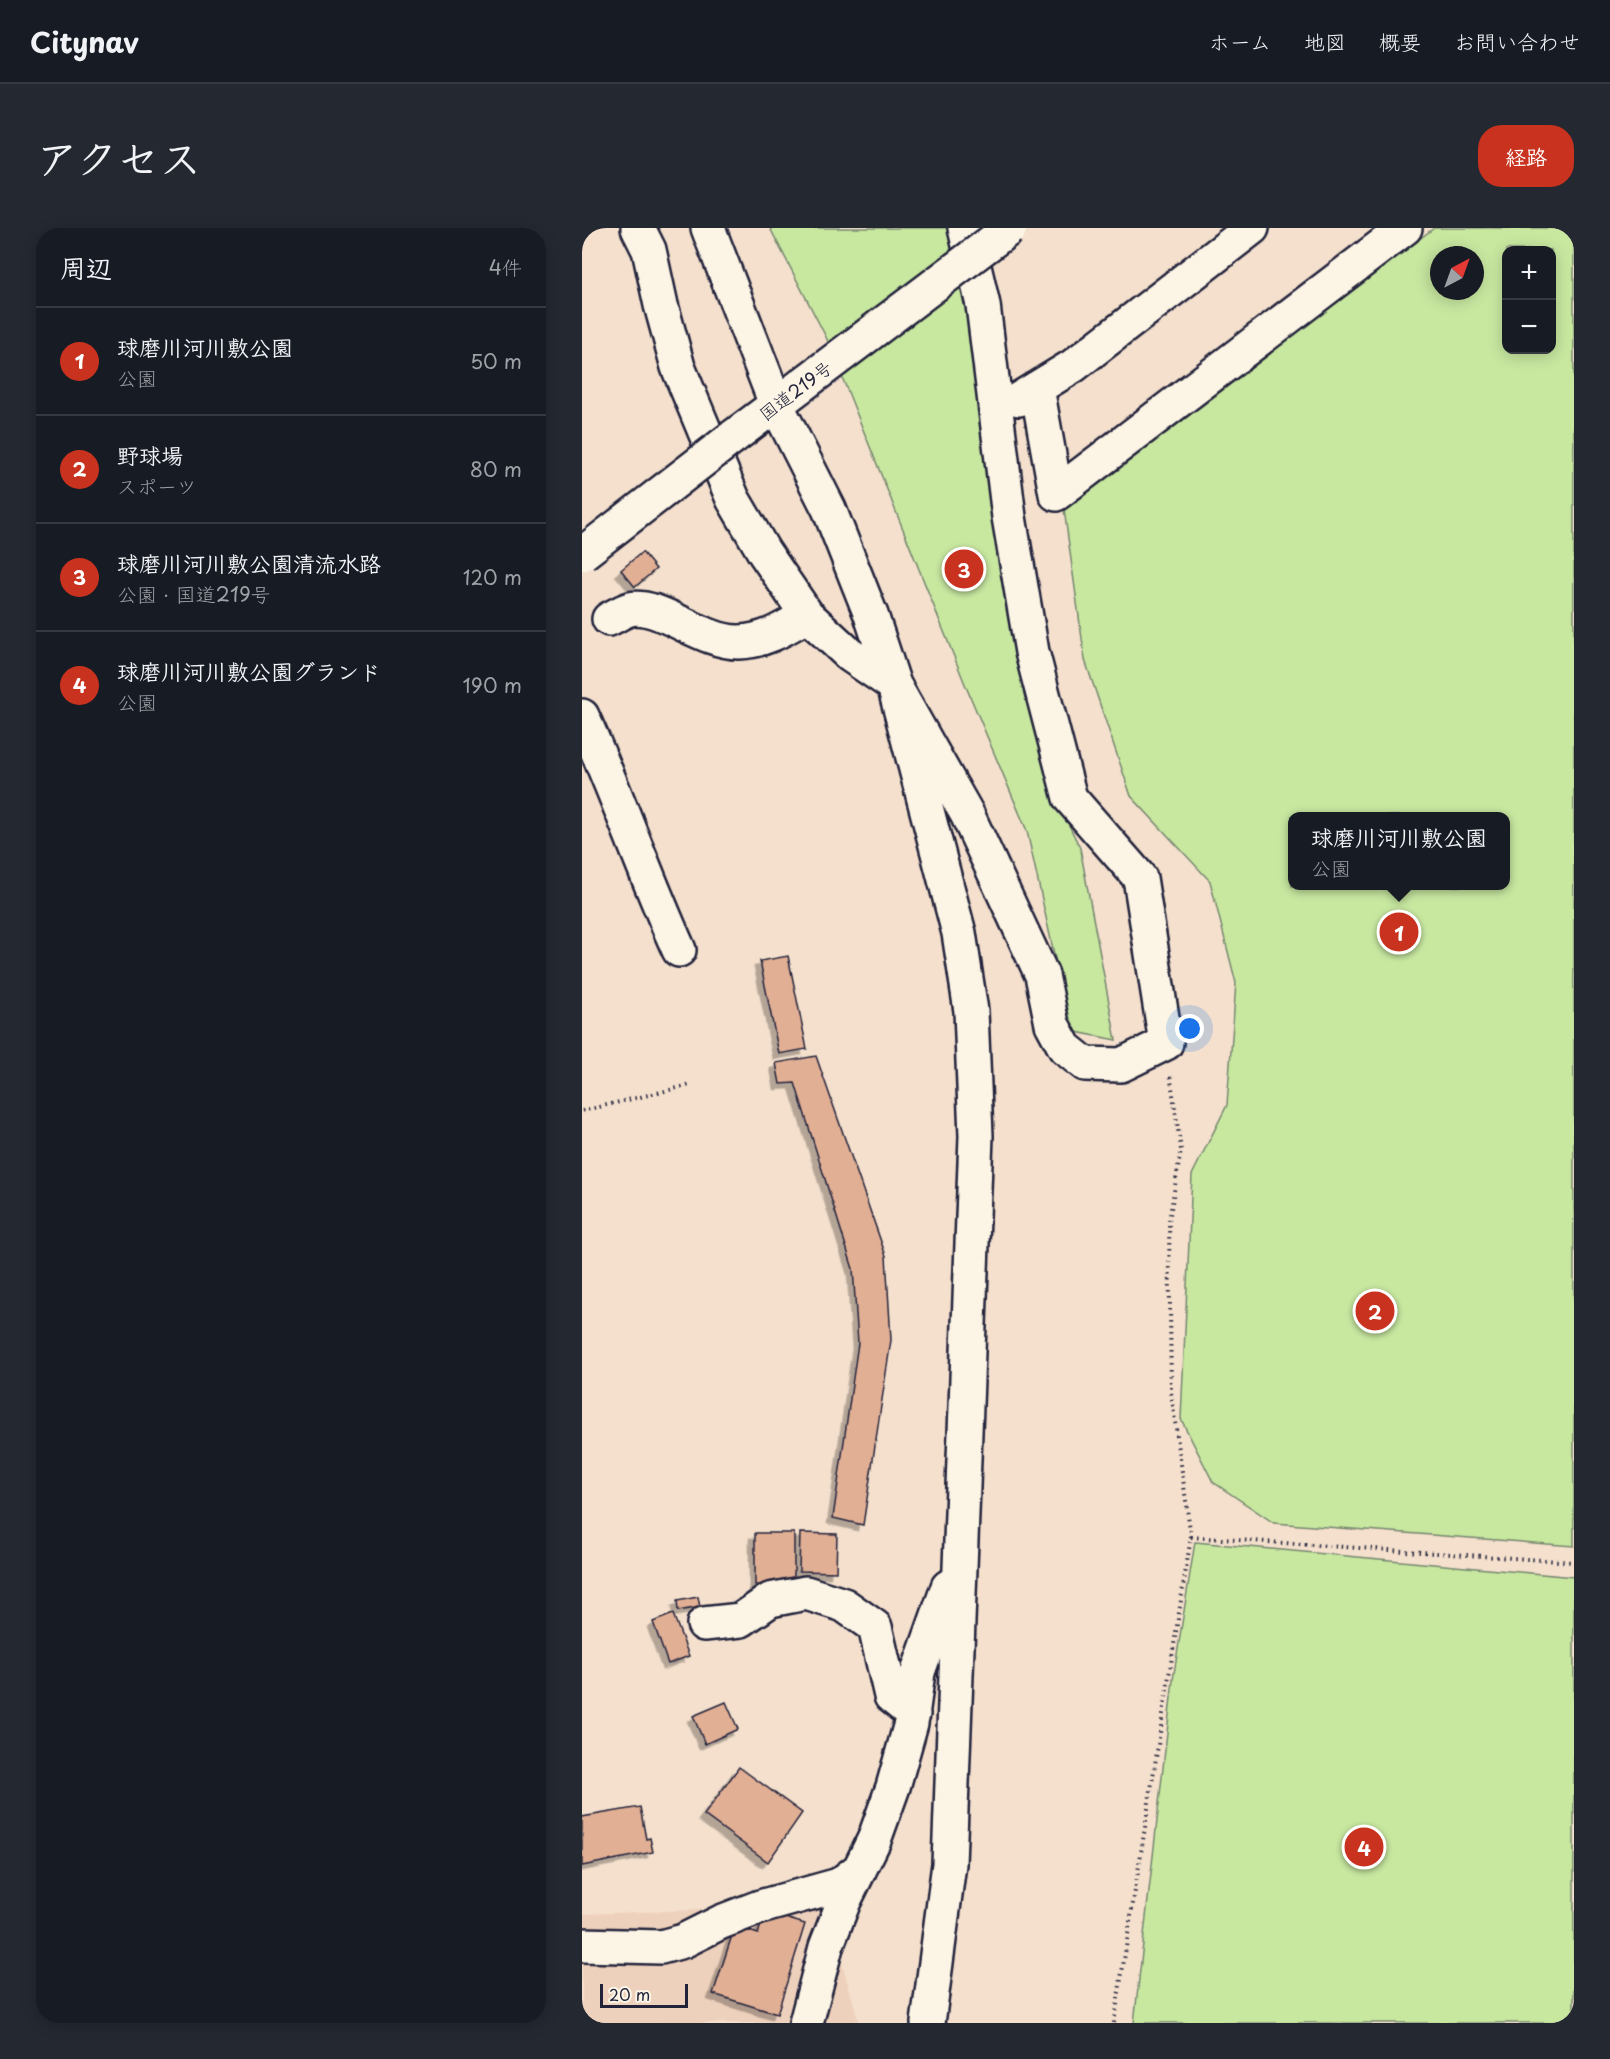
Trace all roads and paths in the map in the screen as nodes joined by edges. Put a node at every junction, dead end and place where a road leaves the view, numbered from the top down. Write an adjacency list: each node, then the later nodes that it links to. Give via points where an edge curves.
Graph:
1 (638, 228): 11 (main road, via 649,250 678,367 733,499)
2 (708, 228): 8 (main road)
3 (964, 228): 9 (main road, via 983,305)
4 (1010, 228): 8 (main road, 国道219号, bridge)
5 (1252, 228): 7 (main road, via 1073,366)
6 (1405, 228): 7 (main road, via 1056,494)
7 (1036, 388): 9 (main road)
8 (776, 404): 10 (main road, 国道219号, bridge); 13 (main road, via 829,509)
9 (997, 412): 16 (main road, via 1009,517 1032,652 1070,798 1140,878)
10 (582, 554)
11 (807, 615): 12 (main road, via 773,636 738,642 699,634 657,612 631,609); 13 (main road, via 850,656)
12 (609, 619)
13 (894, 685): 16 (main road, via 967,814 1042,975 1052,1024 1065,1048 1085,1064 1121,1065); 20 (main road, via 959,933 971,1011 976,1136)
14 (582, 716): 15 (main road)
15 (679, 950)
16 (1166, 1043): 19 (path, via 1181,1150 1169,1221 1171,1392)
17 (690, 1085): 18 (path)
18 (582, 1111)
19 (1191, 1537): 21 (path); 28 (path)
20 (959, 1556): 23 (main road, via 918,1672); 27 (main road, via 949,1864)
21 (1574, 1562)
22 (704, 1624): 23 (main road, via 741,1620 770,1600 806,1593 844,1605 875,1627 891,1696)
23 (913, 1714): 24 (main road, via 886,1808)
24 (857, 1871): 25 (main road, via 839,1885 760,1907 661,1947); 26 (main road, via 826,1947)
25 (582, 1945)
26 (806, 2023)
27 (928, 2023)
28 (1114, 2023)

